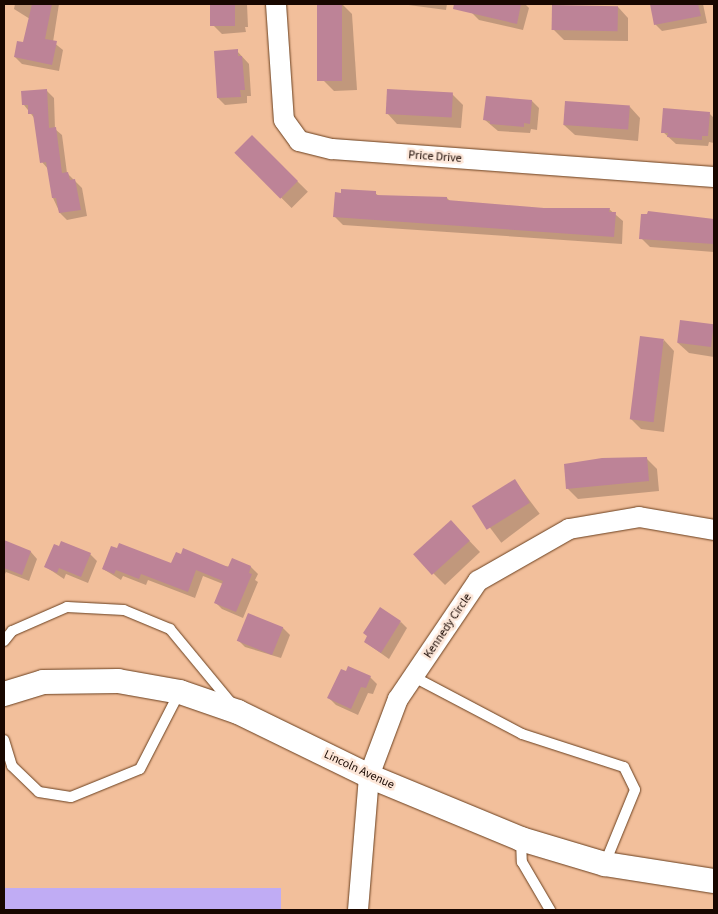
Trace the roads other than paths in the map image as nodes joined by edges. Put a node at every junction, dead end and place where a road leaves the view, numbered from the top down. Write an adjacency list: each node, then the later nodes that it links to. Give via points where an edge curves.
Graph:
1 (276, 4): 2 (street, Price Drive, via 284,120 299,141 332,149)
2 (714, 177)
3 (714, 530): 5 (street, Kennedy Circle, via 639,517 569,529 478,581)
4 (4, 641): 8 (lane, via 12,631 67,607 124,610 170,629)
5 (414, 677): 10 (street, Kennedy Circle, via 398,699); 12 (lane, via 522,734 624,767 636,790)
6 (180, 692): 7 (street, Lincoln Avenue, via 118,681 43,682); 8 (street, Lincoln Avenue); 9 (lane, via 140,769 71,797 39,792 12,766)
7 (4, 694)
8 (238, 712): 10 (street, Lincoln Avenue)
9 (4, 740)
10 (369, 776): 11 (street, Lincoln Avenue); 14 (street, Kennedy Circle)
11 (521, 839): 12 (street, Lincoln Avenue); 15 (lane, via 522,862)
12 (605, 864): 13 (street, Lincoln Avenue)
13 (714, 881)
14 (358, 910)
15 (550, 910)

